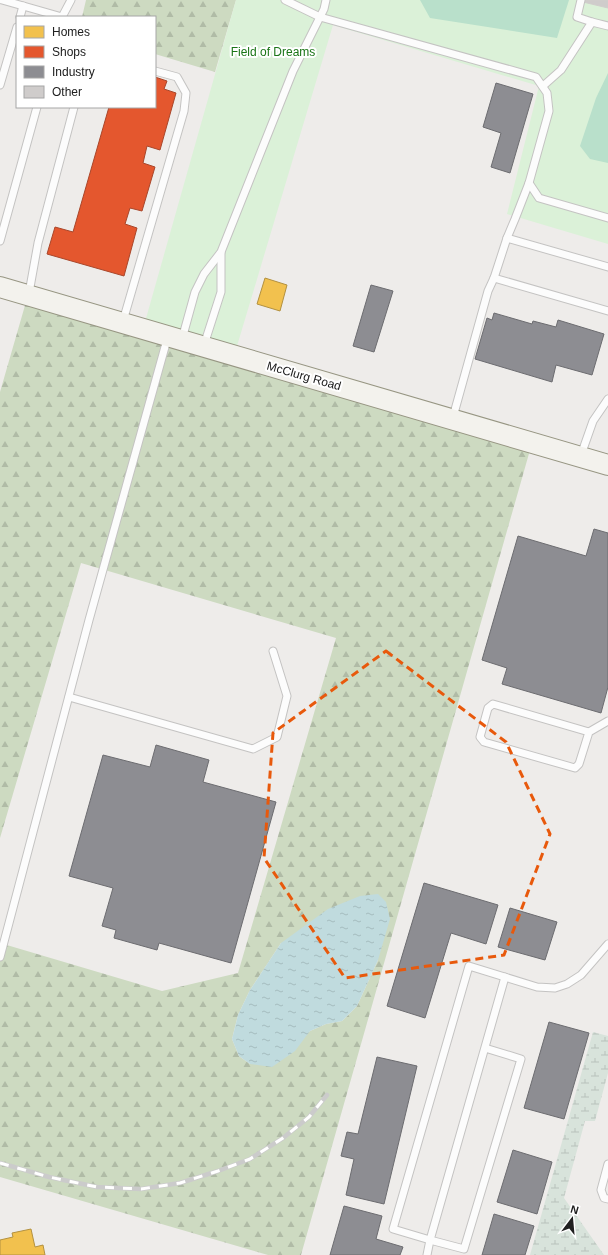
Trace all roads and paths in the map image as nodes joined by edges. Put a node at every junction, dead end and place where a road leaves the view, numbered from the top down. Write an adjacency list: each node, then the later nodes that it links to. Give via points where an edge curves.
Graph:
1 (2, 0): 6 (lane)
2 (71, 0): 9 (lane)
3 (285, 0): 10 (lane)
4 (326, 0): 10 (lane)
5 (581, 0): 11 (lane, via 577,17)
6 (23, 6): 7 (lane); 8 (lane)
7 (20, 16)
8 (58, 16)
9 (63, 16)
10 (320, 17): 16 (lane, via 536,77); 23 (lane, via 293,71)
11 (592, 22): 12 (lane); 16 (lane, via 561,70)
12 (608, 26)
13 (16, 30): 15 (lane)
14 (156, 71): 29 (lane, via 177,77 186,93 184,111)
15 (0, 85)
16 (543, 86): 19 (lane, via 547,93 549,111)
17 (37, 108): 22 (lane)
18 (74, 108): 27 (lane, via 38,243)
19 (529, 183): 20 (lane, via 539,198); 21 (lane)
20 (608, 218)
21 (507, 238): 24 (lane); 25 (lane)
22 (0, 241)
23 (220, 252): 30 (lane, via 204,274); 31 (lane, via 221,292)
24 (608, 267)
25 (494, 278): 28 (lane); 33 (lane, via 488,291)
26 (0, 287): 27 (street, McClurg Road)
27 (28, 296): 29 (street, McClurg Road)
28 (608, 311)
29 (123, 323): 30 (street, McClurg Road)
30 (175, 338): 31 (street, McClurg Road); 37 (lane)
31 (204, 347): 33 (street, McClurg Road)
32 (608, 399): 34 (lane, via 593,421)
33 (452, 420): 34 (street, McClurg Road)
34 (580, 457): 35 (street, McClurg Road)
35 (608, 465)
36 (273, 651): 37 (lane, via 288,696 277,737 253,749)
37 (69, 697): 41 (lane)
38 (608, 722): 39 (lane)
39 (589, 732): 39 (lane, via 493,704 488,708 480,737 484,742 575,768 579,764)
40 (608, 944): 42 (lane, via 582,975 555,988 537,987)
41 (0, 957)
42 (506, 977): 43 (lane); 46 (lane, via 469,966 397,1214 393,1229)
43 (485, 1048): 46 (lane); 46 (lane, via 521,1059 464,1249)
44 (608, 1164): 45 (lane, via 601,1190 604,1198)
45 (608, 1199)
46 (430, 1240): 47 (lane)
47 (427, 1255)

